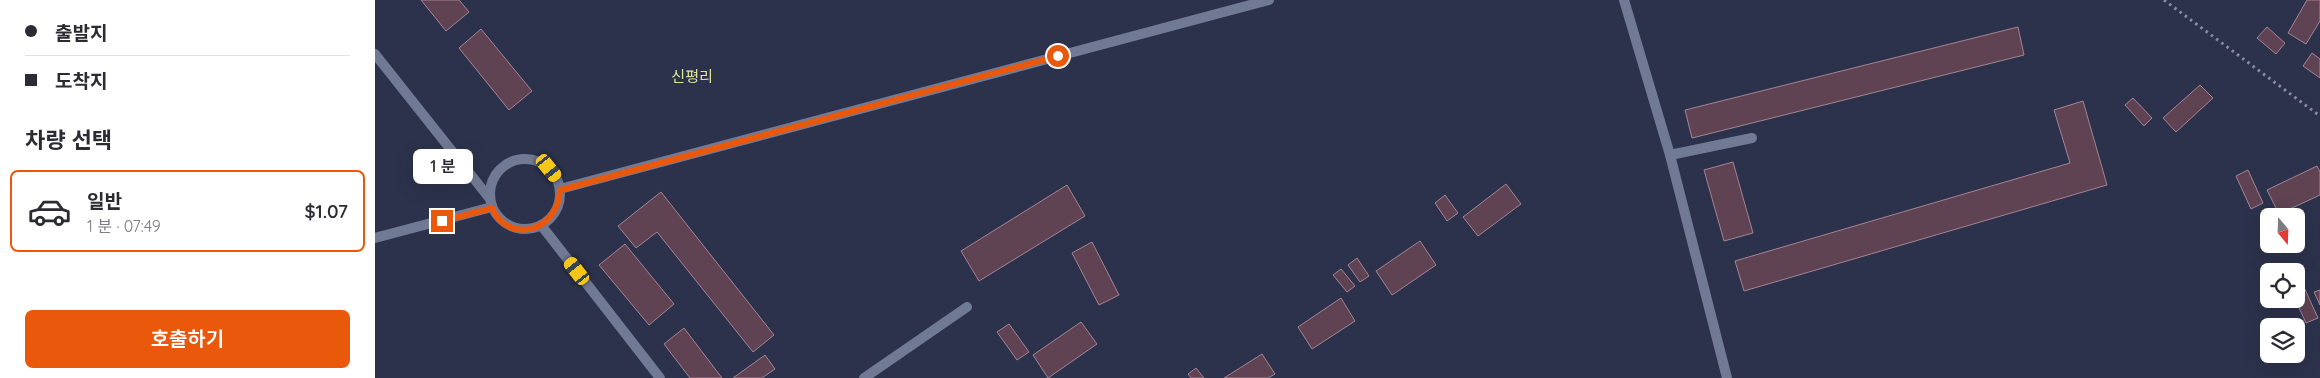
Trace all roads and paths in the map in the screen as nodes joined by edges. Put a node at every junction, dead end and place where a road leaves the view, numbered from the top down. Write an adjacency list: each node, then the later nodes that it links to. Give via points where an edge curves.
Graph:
1 (1269, 0): 8 (street)
2 (1624, 0): 7 (street)
3 (2164, 0): 5 (path)
4 (375, 54): 9 (street)
5 (2320, 116)
6 (1752, 138): 7 (street)
7 (1670, 155): 15 (street)
8 (560, 190): 9 (street, via 549,168 526,159 514,160 495,175 490,186); 10 (street, via 554,213)
9 (491, 203): 10 (street, via 501,220 511,227 523,229); 11 (street)
10 (541, 225): 13 (street)
11 (375, 238)
12 (967, 307): 14 (street)
13 (660, 378)
14 (864, 378)
15 (1727, 378)

